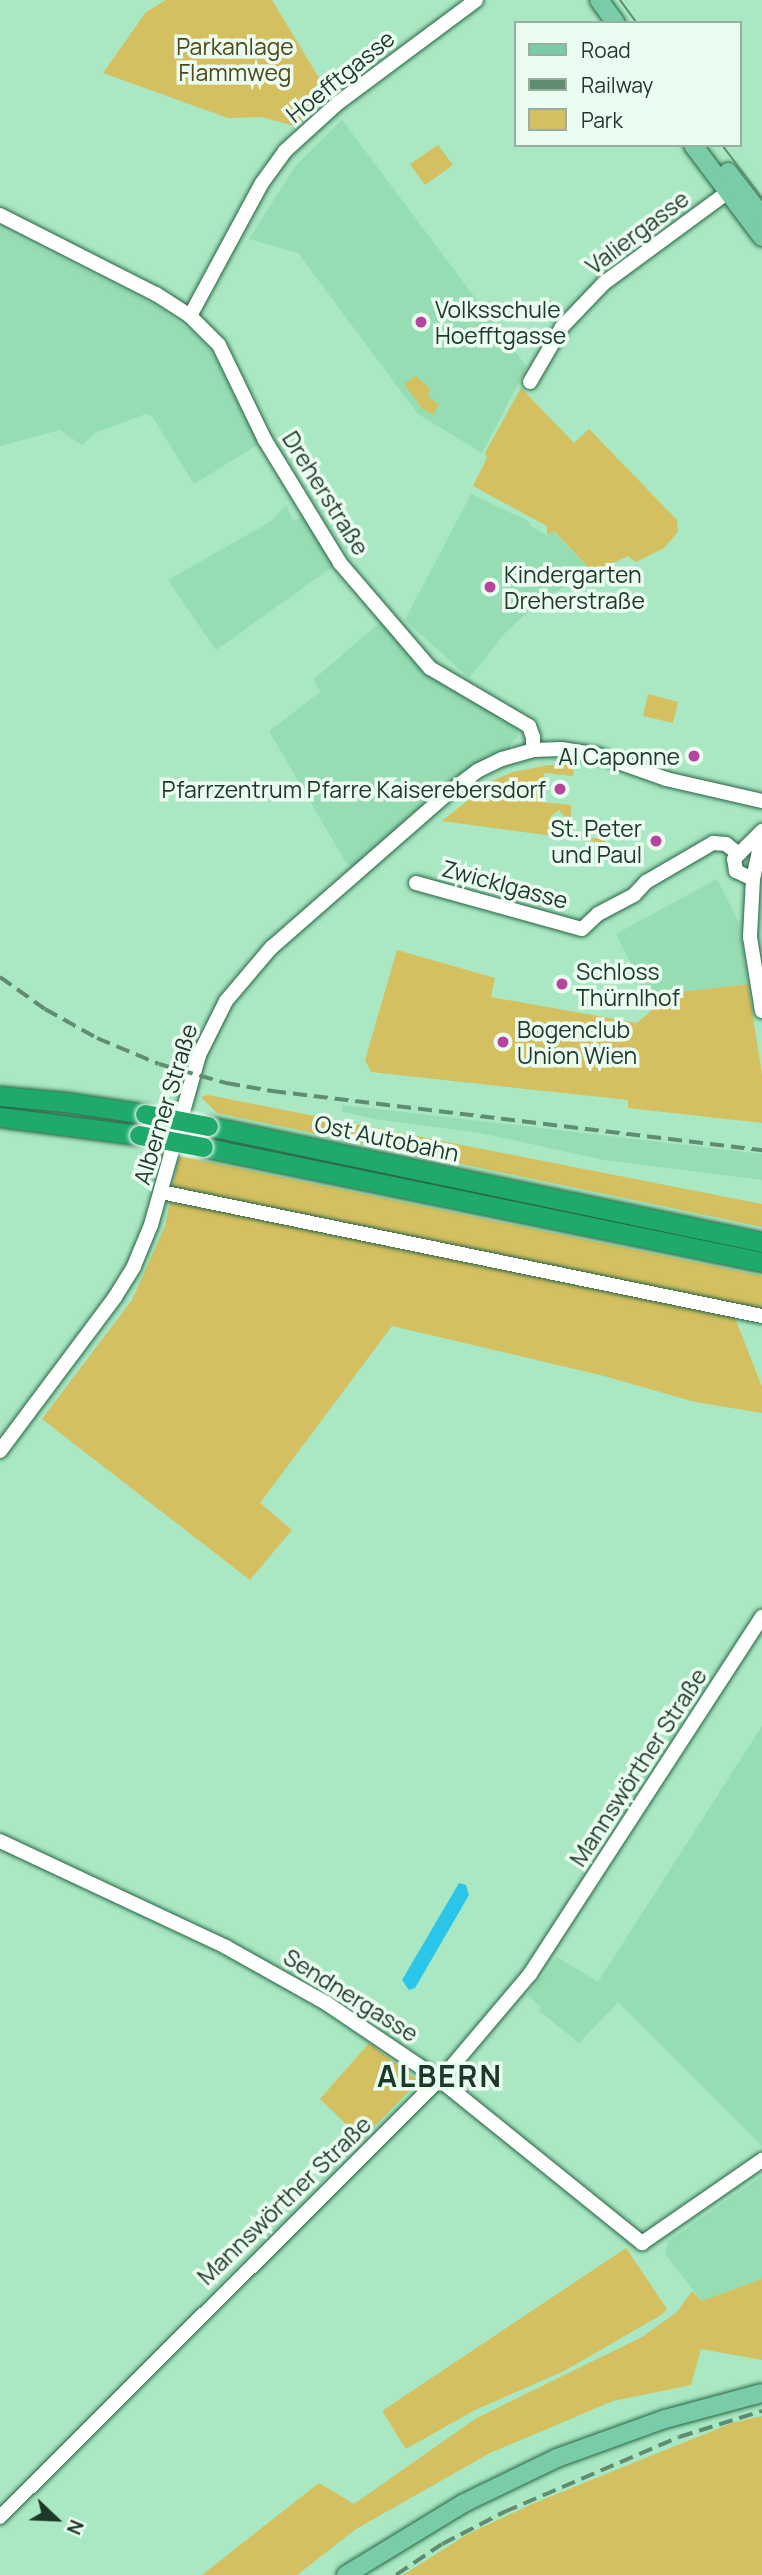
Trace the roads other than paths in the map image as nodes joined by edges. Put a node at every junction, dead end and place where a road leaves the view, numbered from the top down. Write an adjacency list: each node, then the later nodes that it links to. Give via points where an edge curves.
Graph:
1 (476, 0): 12 (street, Hoefftgasse, via 338,103 285,151 262,183)
2 (585, 0): 4 (main road)
3 (599, 0): 5 (main road)
4 (601, 21)
5 (615, 21)
6 (694, 147): 8 (main road)
7 (710, 147): 10 (main road)
8 (728, 192): 11 (main road); 13 (street, Valiergasse, via 604,283 562,327)
9 (0, 215): 12 (street, Dreherstraße)
10 (762, 216)
11 (762, 237)
12 (190, 316): 14 (street, Dreherstraße, via 219,345 265,440 335,556 430,668 529,726)
13 (530, 382)
14 (533, 750): 15 (street, via 585,752 666,779); 25 (street, Alberner Straße, via 488,765 460,783 248,972 215,1020 199,1055)
15 (762, 801)
16 (762, 831): 18 (street)
17 (762, 837): 19 (street)
18 (737, 853): 19 (street, via 736,871); 20 (street, Zwicklgasse, via 726,844 713,843 598,914 582,929)
19 (753, 879): 21 (street)
20 (416, 883)
21 (757, 907): 22 (street, via 750,937)
22 (762, 1011)
23 (0, 1096): 26 (highway, Ost Autobahn, bridge, via 208,1126)
24 (0, 1117): 27 (highway, Ost Autobahn, bridge, via 203,1146)
25 (161, 1192): 28 (street); 29 (street, Alberner Straße, via 144,1245 124,1283)
26 (762, 1242)
27 (762, 1262)
28 (762, 1316)
29 (0, 1451)
30 (762, 1617): 32 (street, Mannswörther Straße, via 530,1974)
31 (0, 1841): 32 (street, Sendnergasse, via 260,1965 379,2036)
32 (440, 2080): 33 (street, Sendnergasse, via 642,2243); 35 (street, Mannswörther Straße)
33 (762, 2160)
34 (762, 2393): 36 (main road, via 665,2419 558,2458 464,2503)
35 (0, 2517)
36 (346, 2575)

